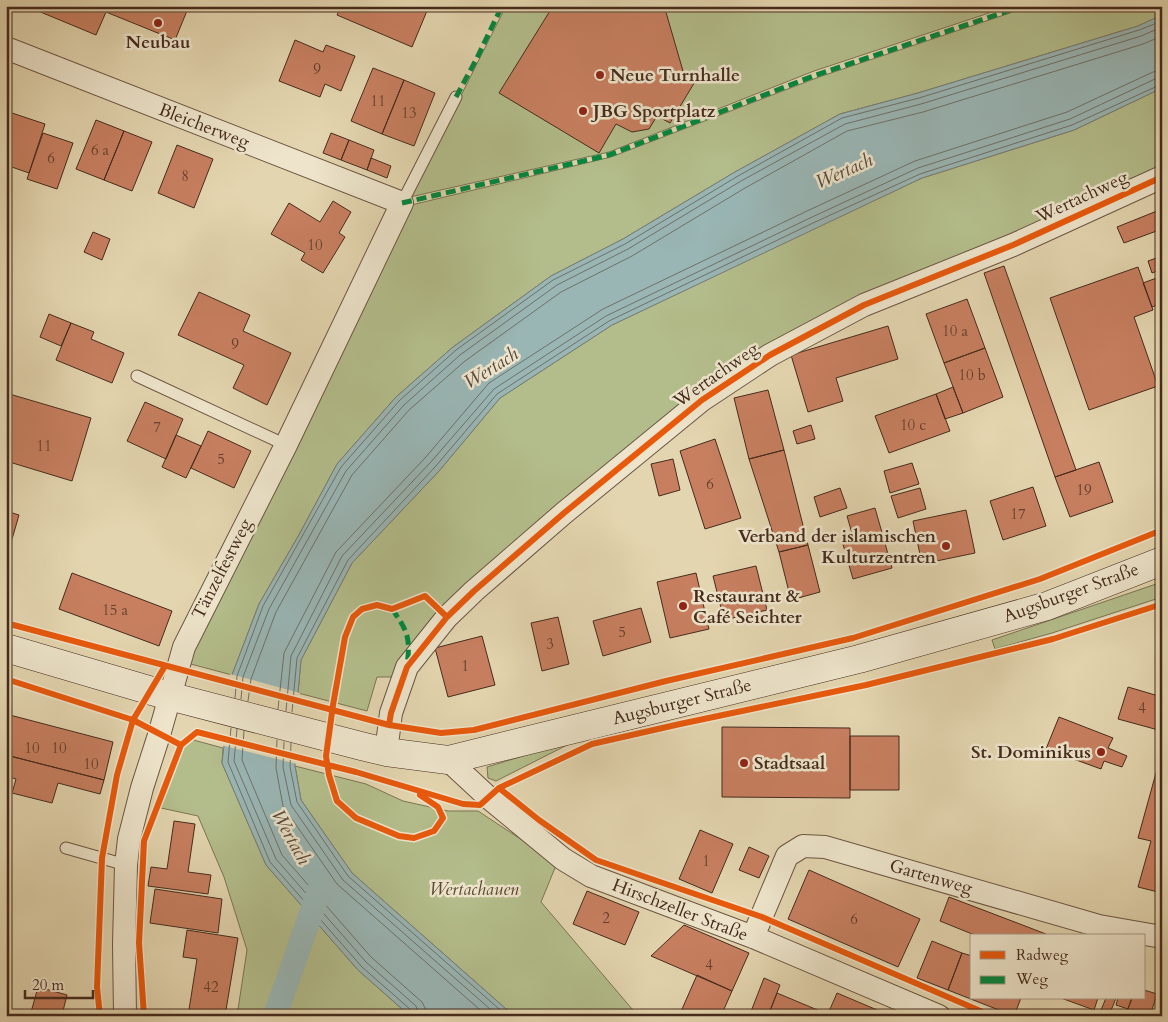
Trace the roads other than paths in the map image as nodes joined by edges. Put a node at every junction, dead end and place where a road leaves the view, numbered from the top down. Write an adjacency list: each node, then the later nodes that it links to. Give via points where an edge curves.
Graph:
1 (6, 48): 4 (street, Bleicherweg)
2 (456, 97): 4 (lane)
3 (1162, 177): 10 (street, Wertachweg, via 1013,245 864,305 770,355 702,400 564,513 447,617 407,667)
4 (402, 203): 6 (street, Tänzelfestweg)
5 (137, 376): 6 (lane)
6 (286, 445): 9 (street, Tänzelfestweg, via 188,637 176,669)
7 (1162, 561): 11 (main road, Augsburger Straße, via 1047,606 860,659)
8 (6, 648): 9 (main road, Augsburger Straße)
9 (182, 699): 10 (main road, Augsburger Straße); 13 (street, Tänzelfestweg, via 159,735 142,788)
10 (373, 749): 11 (main road, Augsburger Straße)
11 (448, 760): 16 (street, Hirschzeller Straße, via 563,859 591,876)
12 (66, 848): 13 (lane)
13 (126, 865): 18 (street, Tänzelfestweg)
14 (1145, 934): 16 (street, Gartenweg, via 1099,926 825,847 803,846 787,856)
15 (1146, 934): 17 (street, Gartenweg)
16 (753, 937): 19 (street, Hirschzeller Straße)
17 (1162, 937)
18 (125, 1016)
19 (940, 1016)

